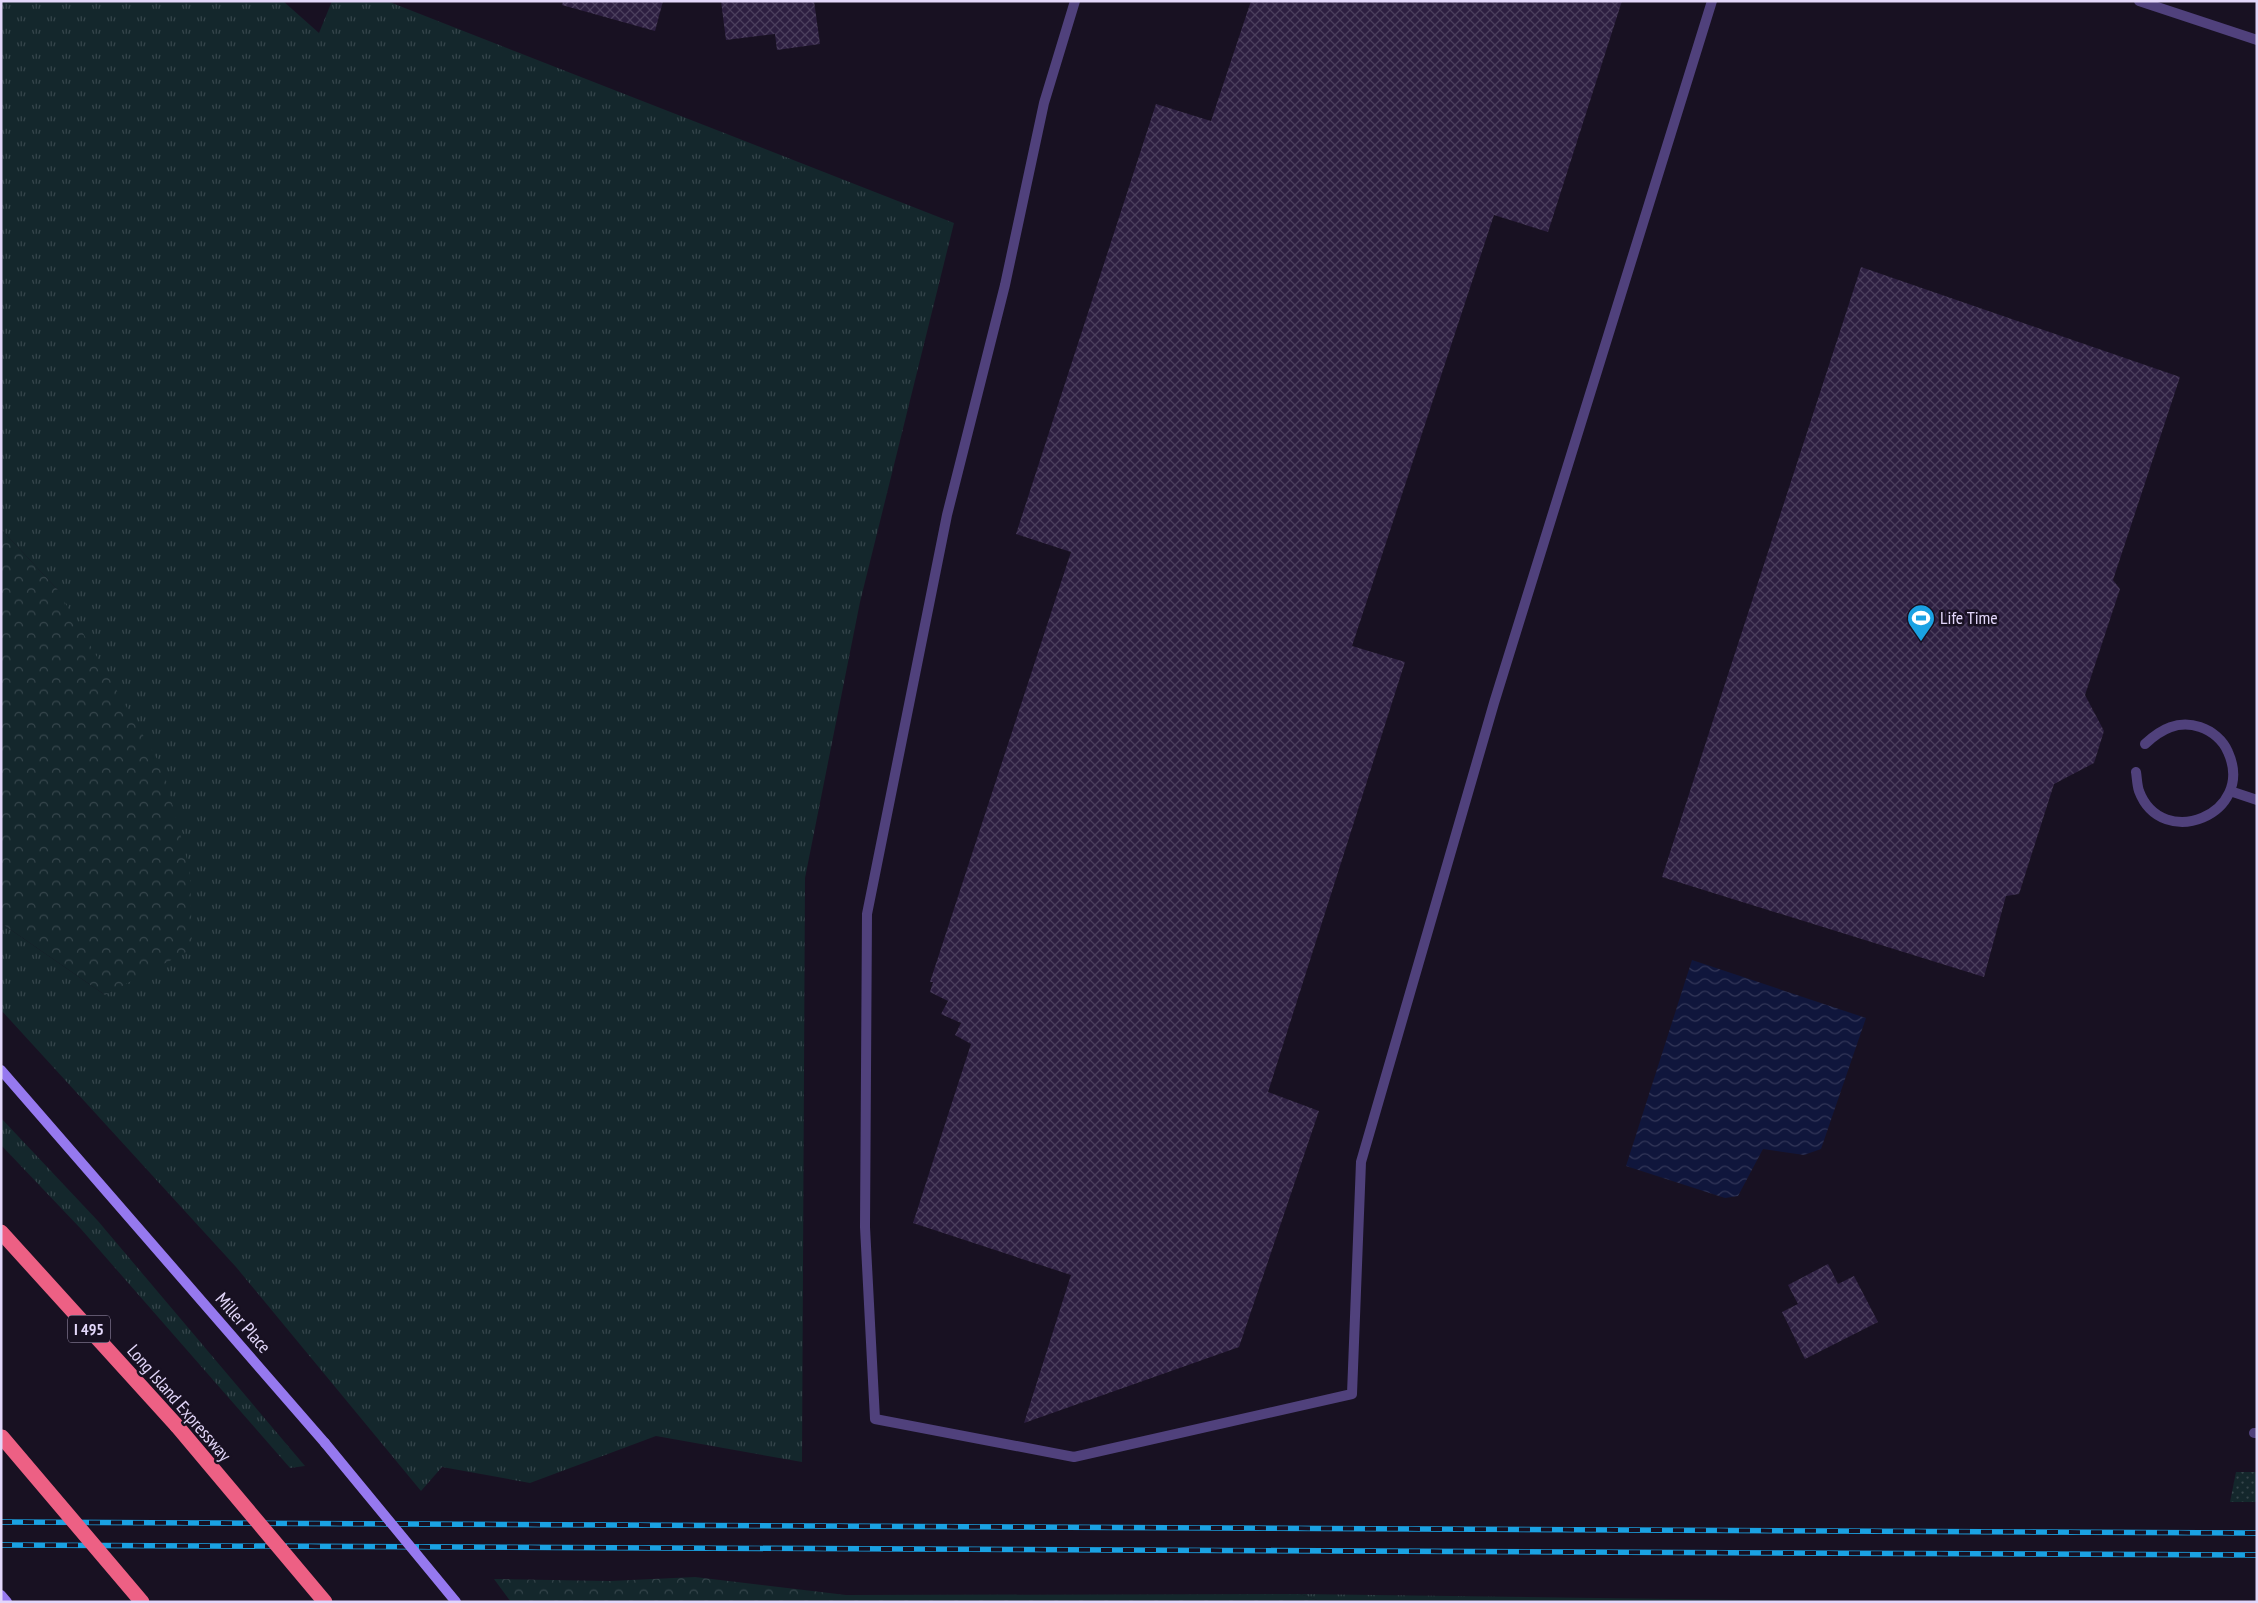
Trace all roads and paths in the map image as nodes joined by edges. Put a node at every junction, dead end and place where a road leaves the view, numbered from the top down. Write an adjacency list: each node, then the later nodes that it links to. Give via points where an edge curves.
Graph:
1 (1075, 1): 2 (lane, via 1044,103 1005,285 947,515 867,914 864,1227 875,1419 1074,1457 1352,1394 1361,1162 1492,712)
2 (1712, 1)
3 (2139, 1): 4 (lane)
4 (2257, 40)
5 (2146, 744): 7 (lane, via 2156,733 2181,724 2207,729 2226,746 2232,760 2234,776)
6 (2136, 772): 7 (lane, via 2139,791 2154,811 2181,822 2211,814)
7 (2230, 791): 8 (lane)
8 (2257, 800)
9 (1, 1070): 16 (main road, Miller Place, bridge, via 325,1443)
10 (1, 1232): 15 (highway, Long Island Expressway / I 495, bridge, via 177,1426)
11 (2, 1437): 14 (highway, bridge)
12 (1, 1595): 13 (main road)
13 (7, 1602)
14 (142, 1602)
15 (325, 1602)
16 (456, 1602)

